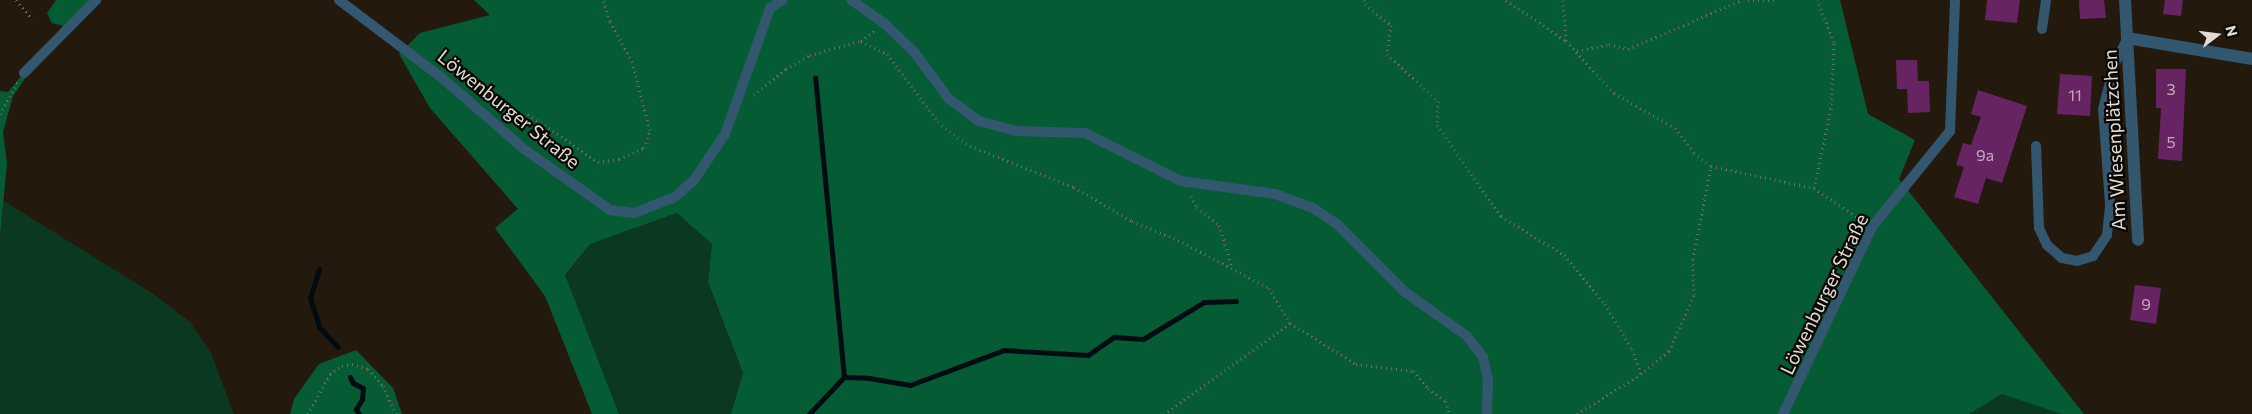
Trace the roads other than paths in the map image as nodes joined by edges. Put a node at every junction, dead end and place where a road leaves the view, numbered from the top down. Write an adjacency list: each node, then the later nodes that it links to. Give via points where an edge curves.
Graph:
1 (96, 0): 11 (lane)
2 (339, 0): 3 (lane, Löwenburger Straße, via 442,78 524,149 610,210 634,213 675,197 694,180 726,134 770,8)
3 (783, 0)
4 (851, 0): 14 (lane, via 886,24 915,53 948,98 979,121 1016,131 1085,133 1181,181 1274,194 1313,208 1337,224 1405,292 1467,336 1483,357 1488,381)
5 (1955, 0): 15 (lane, Löwenburger Straße, via 1950,131 1872,227)
6 (2046, 0): 8 (lane)
7 (2125, 0): 9 (street, Am Wiesenplätzchen)
8 (2042, 29)
9 (2127, 38): 10 (street, Am Wiesenplätzchen); 12 (lane, via 2115,63 2103,109 2110,204 2107,235 2093,256 2077,262 2062,258 2047,245 2039,228); 13 (street, Am Wiesenplätzchen)
10 (2252, 59)
11 (24, 73)
12 (2036, 146)
13 (2138, 240)
14 (1488, 414)
15 (1783, 414)

